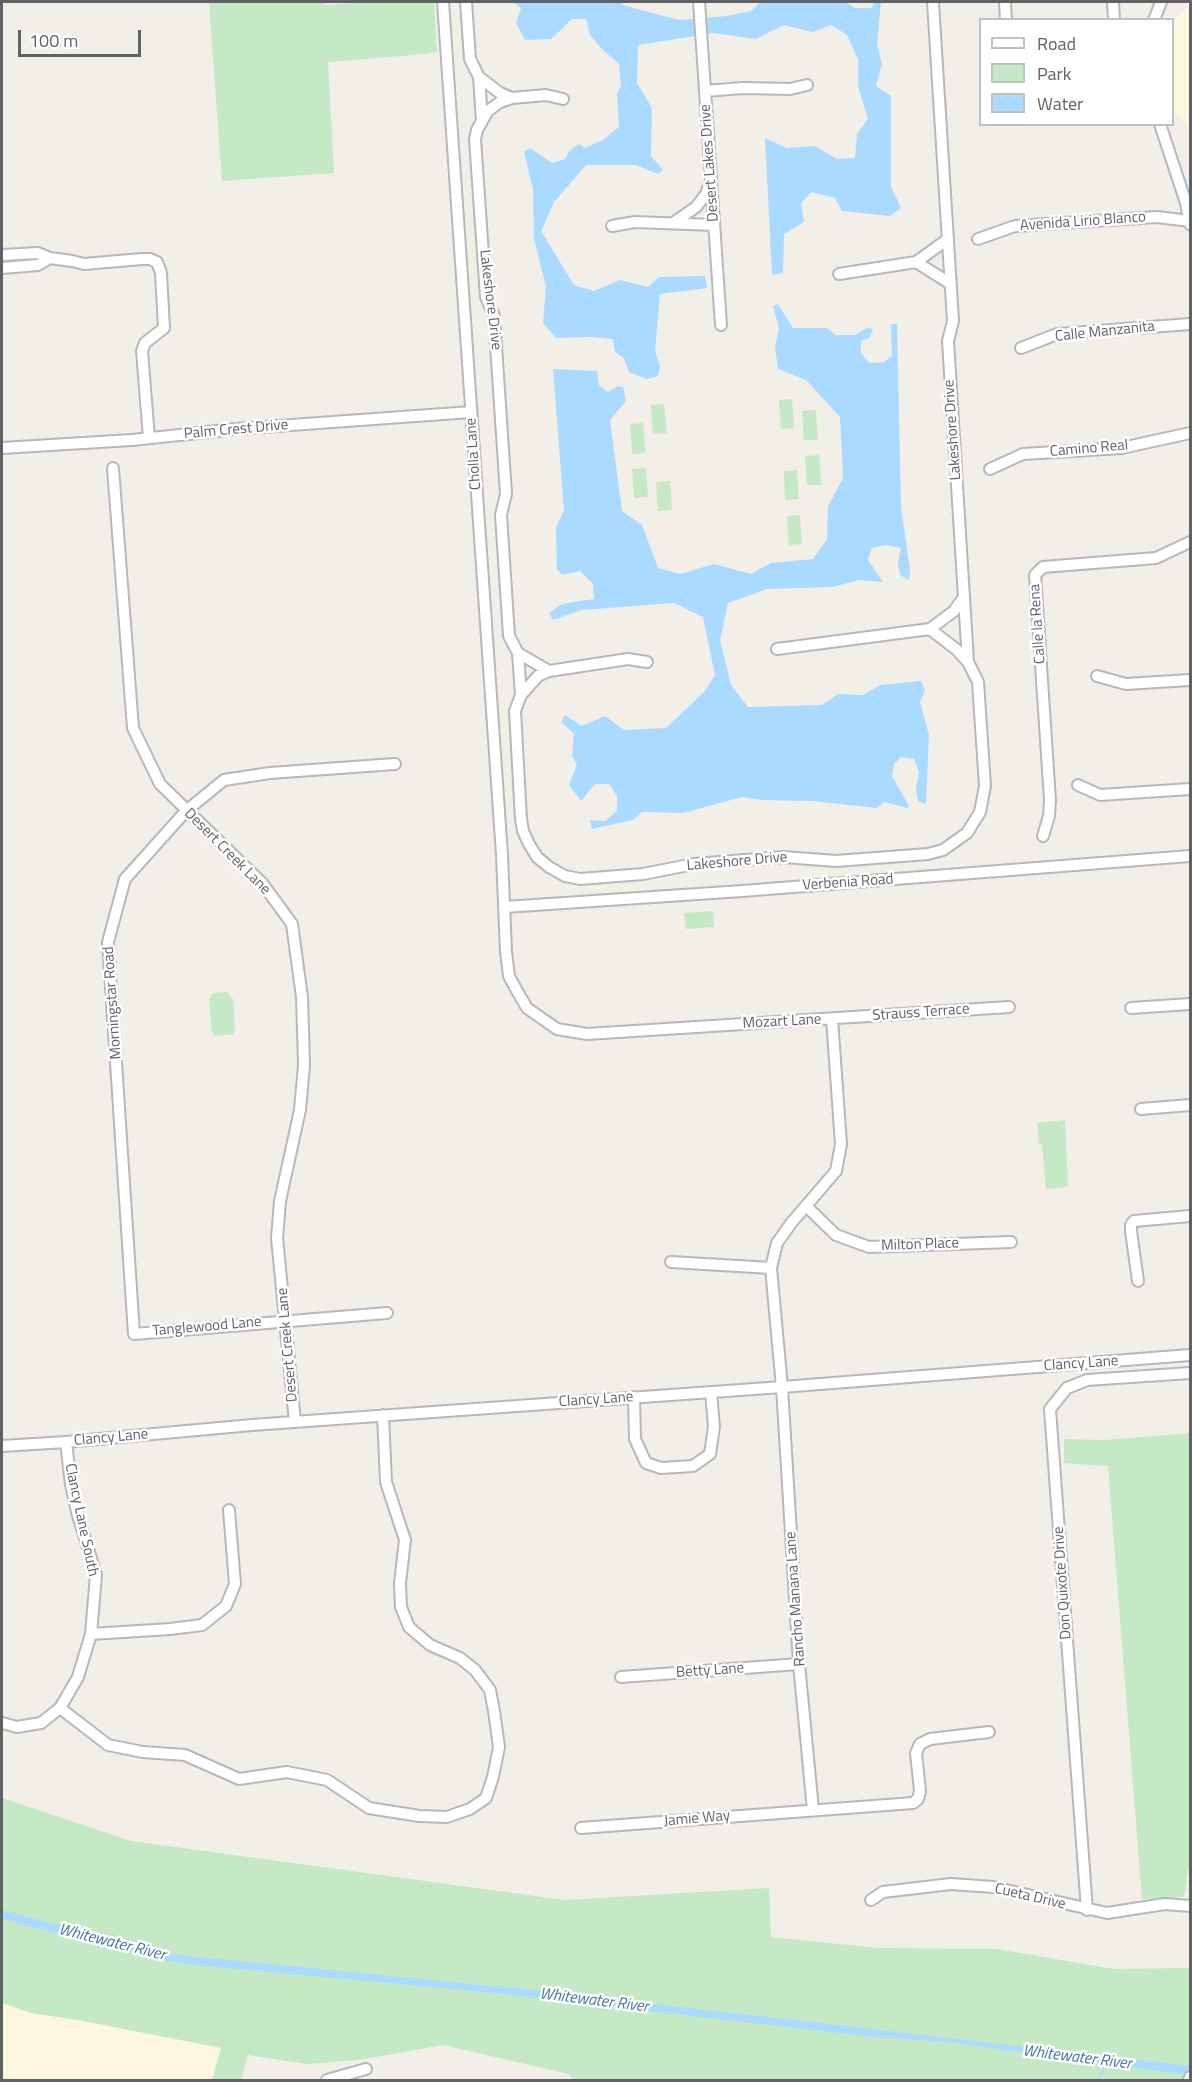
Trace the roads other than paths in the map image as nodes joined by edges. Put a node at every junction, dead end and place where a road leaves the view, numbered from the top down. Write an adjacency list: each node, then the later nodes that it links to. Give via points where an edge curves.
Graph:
1 (443, 2): 34 (street, Cholla Lane)
2 (466, 2): 11 (street, Lakeshore Drive, via 470,59)
3 (699, 2): 13 (street, Desert Lakes Drive)
4 (933, 2): 23 (street, Lakeshore Drive)
5 (1005, 2): 8 (street)
6 (1113, 2): 9 (street)
7 (1161, 2): 10 (street)
8 (1006, 18)
9 (1114, 18)
10 (1155, 18)
11 (479, 78): 14 (street); 16 (street, Lakeshore Drive)
12 (807, 85): 13 (street)
13 (705, 91): 18 (street, Desert Lakes Drive)
14 (512, 98): 15 (street, via 546,95); 16 (street, via 494,106)
15 (563, 99)
16 (482, 121): 44 (street, Lakeshore Drive, via 476,139 486,297 494,316 506,494 501,515 509,636)
17 (1161, 126): 19 (street)
18 (711, 180): 20 (street, via 696,207); 21 (street, Desert Lakes Drive)
19 (1190, 222): 24 (street, Avenida Lirio Blanco, via 1157,218 1015,226)
20 (673, 224): 21 (street); 22 (street, via 635,222)
21 (714, 225): 32 (street, Desert Lakes Drive)
22 (612, 226)
23 (948, 239): 27 (street); 30 (street, Lakeshore Drive)
24 (978, 239)
25 (2, 255): 26 (street, via 38,253)
26 (51, 258): 28 (street, via 38,265); 36 (street, via 91,265 142,259 157,262 164,328 141,351)
27 (916, 262): 29 (street); 30 (street)
28 (2, 268)
29 (839, 274)
30 (951, 284): 41 (street, Lakeshore Drive, via 953,321 948,341)
31 (1191, 324): 33 (street, Calle Manzanita, via 1057,334)
32 (721, 325)
33 (1021, 348)
34 (471, 412): 36 (street, Palm Crest Drive); 57 (street, Cholla Lane)
35 (1191, 433): 39 (street, Camino Real, via 1122,448 1023,454)
36 (149, 438): 37 (street, Palm Crest Drive)
37 (2, 448)
38 (113, 468): 54 (street, Desert Creek Lane, via 133,728 160,784)
39 (990, 469)
40 (1191, 542): 55 (street, Calle la Rena, via 1156,558 1043,567 1035,575 1050,800)
41 (964, 597): 42 (street, via 954,611); 46 (street, Lakeshore Drive)
42 (930, 629): 43 (street); 46 (street)
43 (777, 650)
44 (518, 653): 47 (street); 50 (street, Lakeshore Drive)
45 (647, 662): 47 (street, via 627,659)
46 (968, 662): 50 (street, Lakeshore Drive, via 978,682 985,786 975,822 955,843 928,854 836,861 784,857 694,864 612,878 565,876 537,857 529,844 521,819 515,711)
47 (549, 671): 50 (street, via 538,676)
48 (1097, 676): 49 (street, via 1126,684)
49 (1191, 680)
50 (521, 695)
51 (395, 764): 54 (street, Morningstar Road, via 224,780)
52 (1078, 785): 53 (street, via 1100,795)
53 (1191, 789)
54 (186, 811): 71 (street, Desert Creek Lane, via 262,883 292,924 302,997 304,1065 277,1238); 72 (street, Morningstar Road, via 125,879 108,942)
55 (1043, 836)
56 (1191, 856): 57 (street, Verbenia Road)
57 (505, 907): 61 (street, Mozart Lane, via 509,976 527,1008 557,1029 587,1034)
58 (1191, 1004): 60 (street)
59 (1009, 1007): 61 (street, Strauss Terrace)
60 (1131, 1008)
61 (832, 1019): 64 (street, Mozart Lane, via 841,1144 836,1171)
62 (1191, 1105): 63 (street)
63 (1141, 1109)
64 (807, 1207): 66 (street, Milton Place, via 836,1235 869,1247); 68 (street, Mozart Lane, via 777,1243)
65 (1191, 1216): 69 (street, via 1134,1221 1131,1231)
66 (1011, 1242)
67 (671, 1262): 68 (street)
68 (771, 1269): 75 (street, Mozart Lane)
69 (1138, 1281)
70 (387, 1313): 71 (street, Tanglewood Lane)
71 (286, 1320): 72 (street, Tanglewood Lane); 79 (street, Desert Creek Lane)
72 (134, 1334)
73 (1191, 1355): 75 (street, Clancy Lane)
74 (1191, 1373): 93 (street, Don Quixote Drive, via 1087,1380 1067,1388 1050,1409)
75 (782, 1387): 76 (street, Clancy Lane); 84 (street, Rancho Manana Lane)
76 (711, 1392): 77 (street, Clancy Lane); 77 (street, via 714,1427 710,1454 693,1466 661,1468 646,1463 635,1439)
77 (634, 1398): 78 (street, Clancy Lane)
78 (383, 1415): 79 (street, Clancy Lane); 86 (street, via 386,1482 405,1539 401,1607 409,1627 430,1645 460,1658 490,1690 499,1747 486,1798 447,1817 369,1808 327,1780 287,1772 239,1779 184,1755 108,1745)
79 (295, 1422): 80 (street, Clancy Lane)
80 (66, 1442): 81 (street, Clancy Lane); 83 (street, Clancy Lane South, via 77,1512 96,1575)
81 (2, 1446)
82 (229, 1510): 83 (street, via 235,1584 226,1606 202,1625)
83 (91, 1634): 86 (street, Clancy Lane South, via 78,1677)
84 (799, 1664): 85 (street, Betty Lane); 89 (street, Rancho Manana Lane)
85 (621, 1677)
86 (60, 1708): 87 (street, Clancy Lane South, via 41,1723 16,1727)
87 (2, 1723)
88 (989, 1732): 89 (street, Jamie Way, via 930,1739 920,1744 916,1753 920,1791 913,1803)
89 (813, 1810): 90 (street, Jamie Way)
90 (581, 1828)
91 (871, 1900): 93 (street, Cueta Drive, via 883,1892 951,1884 993,1887)
92 (1191, 1906): 93 (street, Cueta Drive, via 1166,1904 1107,1913)
93 (1087, 1910)
94 (366, 2069): 95 (street)
95 (327, 2080)

